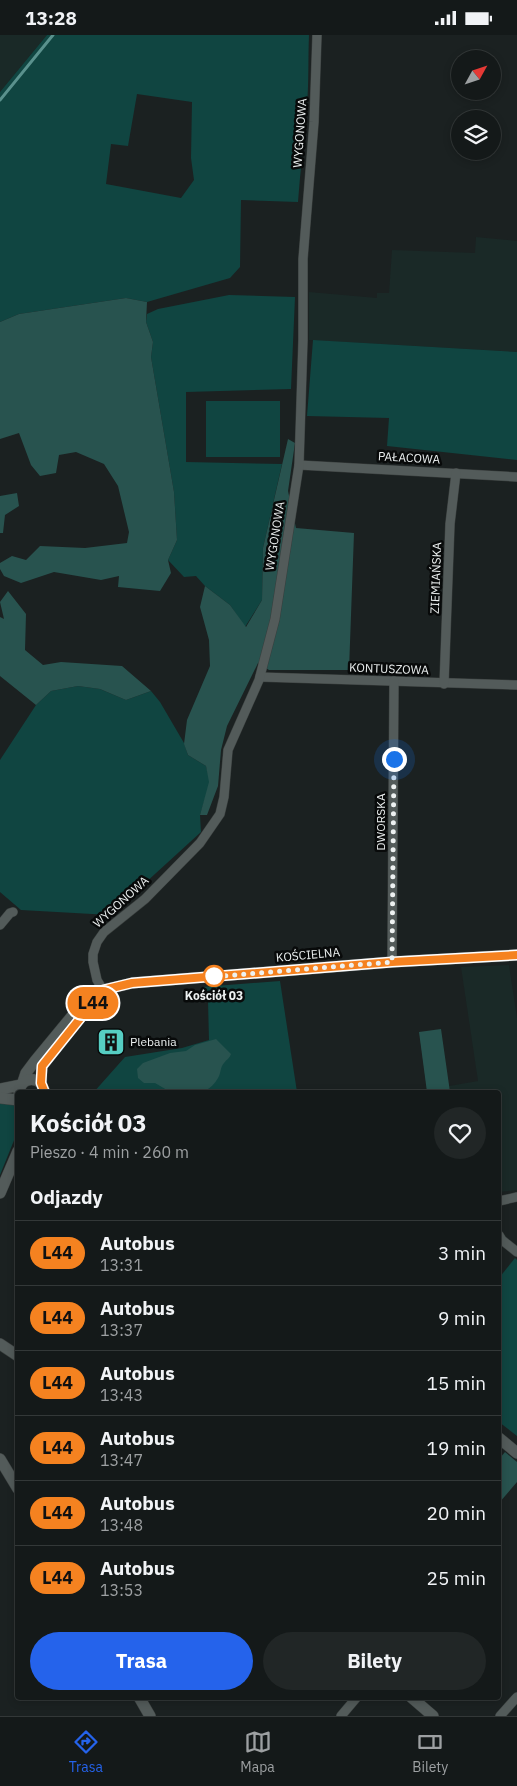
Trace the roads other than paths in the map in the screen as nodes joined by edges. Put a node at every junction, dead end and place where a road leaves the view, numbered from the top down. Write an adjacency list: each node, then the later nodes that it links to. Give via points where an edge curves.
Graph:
1 (317, 35): 2 (street, WYGONOWA, via 303,259)
2 (299, 465): 3 (street, PAŁACOWA); 5 (street, WYGONOWA, via 275,619)
3 (456, 473): 4 (street, PAŁACOWA); 7 (street, ZIEMIAŃSKA, via 450,524)
4 (517, 477)
5 (260, 677): 6 (street, KONTUSZOWA); 13 (street, WYGONOWA, via 228,750 220,814 200,843 97,942 93,955 94,971)
6 (394, 681): 7 (street, KONTUSZOWA); 12 (street, DWORSKA)
7 (444, 684): 8 (street, KONTUSZOWA)
8 (517, 685)
9 (13, 912): 10 (street)
10 (0, 925)
11 (517, 955): 12 (street, KOŚCIELNA)
12 (392, 962): 13 (street, KOŚCIELNA, via 132,983)
13 (103, 990): 14 (street, KOŚCIELNA, via 87,998 76,1009 26,1073); 15 (street, via 42,1066)
14 (21, 1086): 15 (street, via 33,1079); 16 (street)
15 (43, 1087)
16 (0, 1089)
17 (0, 1098): 18 (street)
18 (15, 1100)
19 (15, 1158): 20 (street)
20 (0, 1193)
21 (517, 1197): 22 (street)
22 (501, 1201)
23 (501, 1238): 24 (street)
24 (517, 1252)
25 (0, 1344): 26 (street)
26 (15, 1354)
27 (501, 1440): 28 (street)
28 (517, 1453)
29 (0, 1459): 30 (street)
30 (15, 1484)
31 (517, 1697): 38 (street)
32 (141, 1700): 35 (street)
33 (354, 1700): 36 (street)
34 (414, 1700): 37 (street)
35 (150, 1716)
36 (341, 1716)
37 (433, 1716)
38 (500, 1716)

